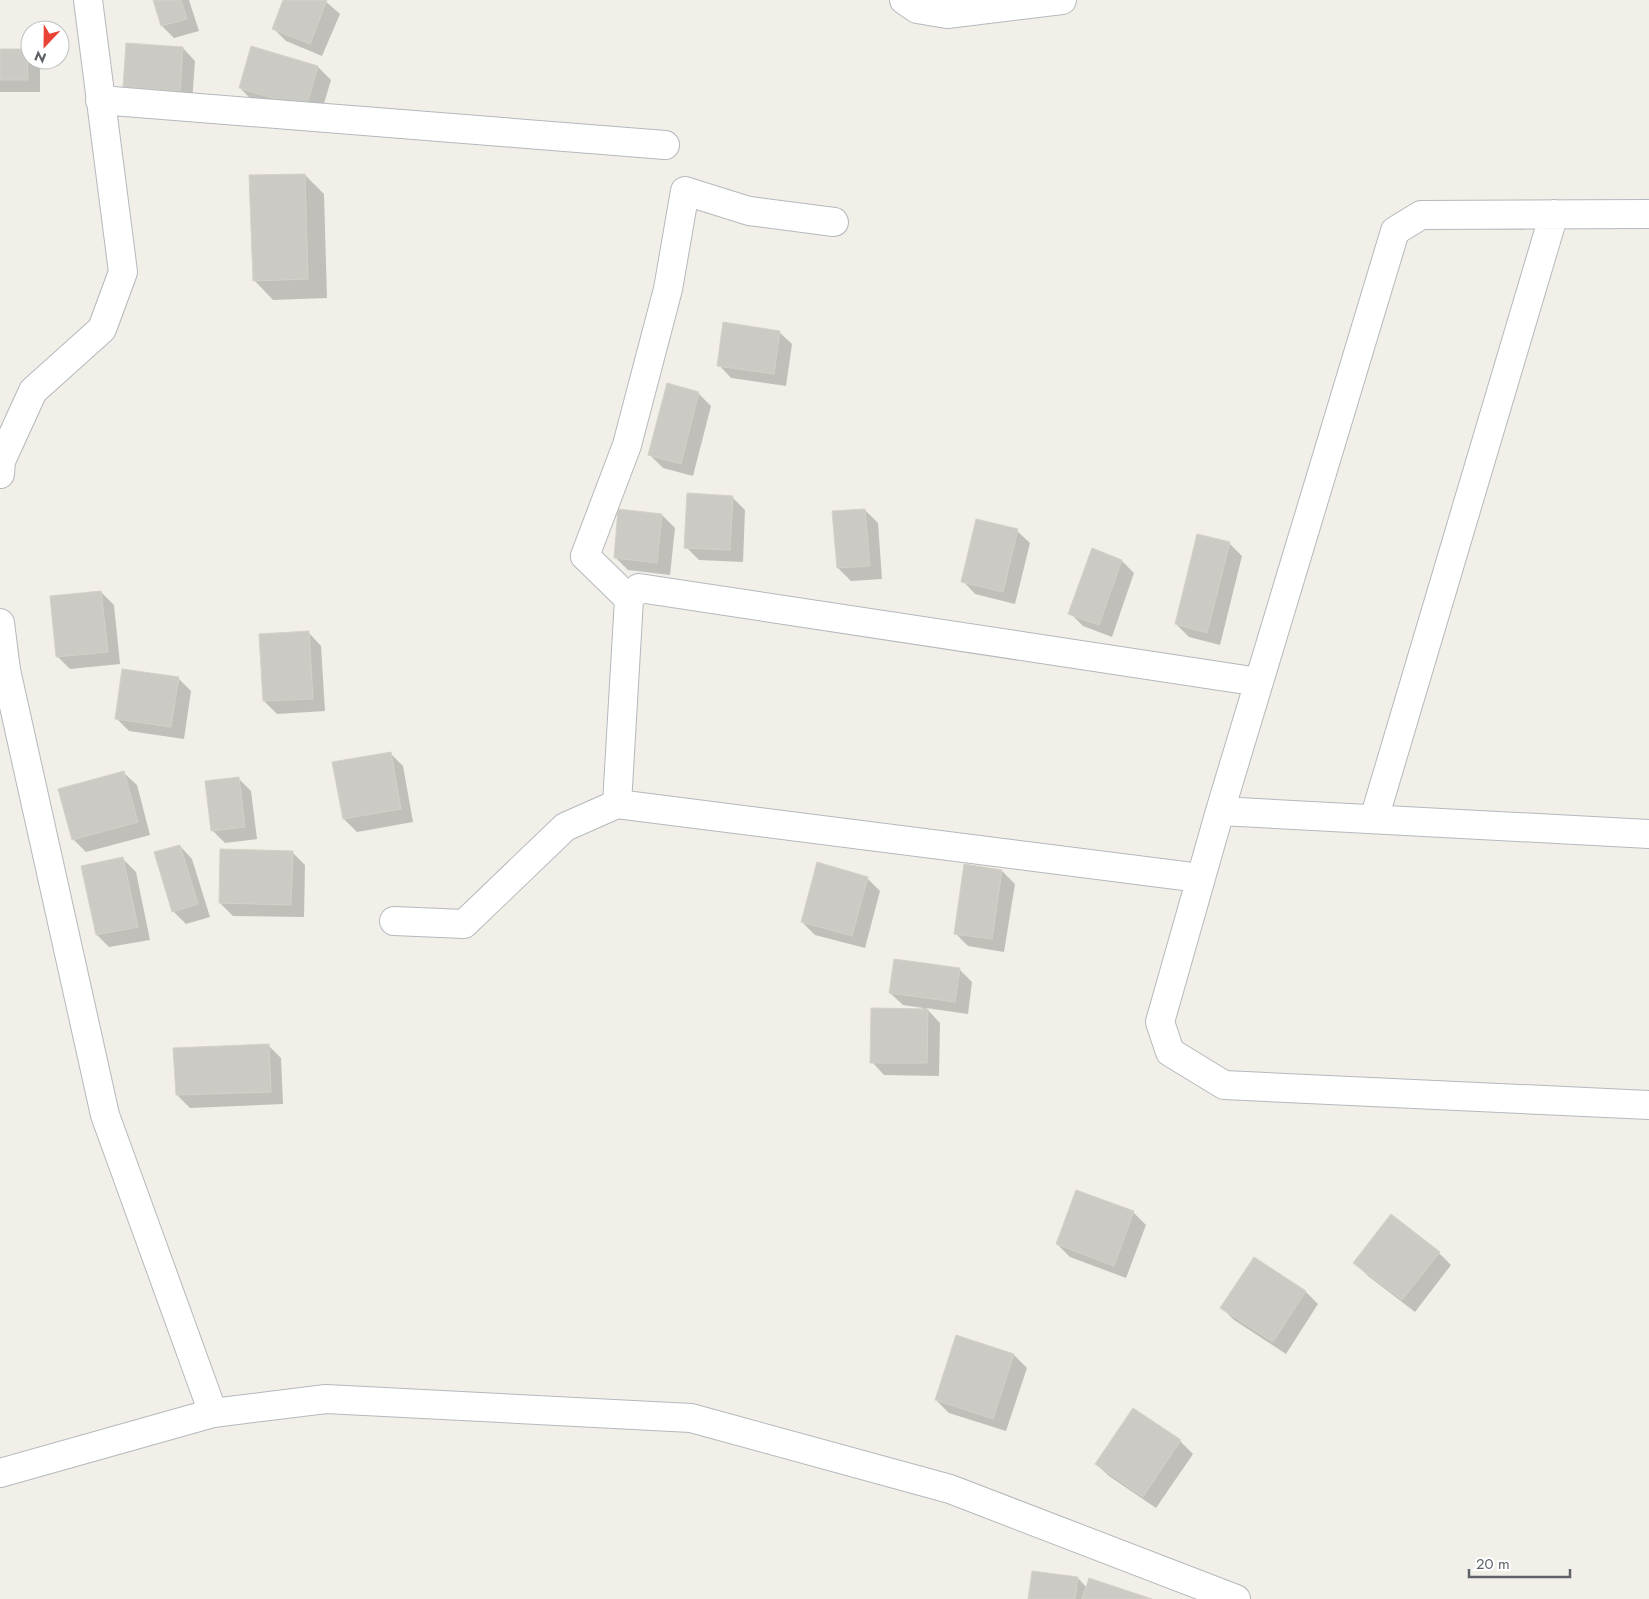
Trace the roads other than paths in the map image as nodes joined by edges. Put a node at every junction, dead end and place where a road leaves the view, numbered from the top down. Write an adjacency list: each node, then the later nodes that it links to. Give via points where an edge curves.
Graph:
1 (88, 0): 4 (street)
2 (904, 0): 3 (street, via 917,9 946,14)
3 (1062, 0)
4 (100, 100): 5 (street); 9 (street, via 123,272 102,329 33,391 2,460)
5 (666, 145)
6 (1554, 214): 7 (street); 12 (street, via 1421,215 1395,231); 15 (street)
7 (1649, 214)
8 (834, 222): 10 (street, via 749,211 685,191 668,289 627,445 585,556)
9 (0, 474)
10 (629, 598): 12 (street, via 639,588); 13 (street)
11 (0, 623): 20 (street, via 6,670 104,1115)
12 (1259, 682): 14 (street)
13 (617, 804): 17 (street); 18 (street, via 565,827 464,924)
14 (1220, 811): 15 (street); 17 (street)
15 (1374, 819): 16 (street)
16 (1648, 830)
17 (1200, 878): 19 (street, via 1160,1022 1170,1052 1224,1085)
18 (394, 921)
19 (1649, 1105)
20 (213, 1413): 21 (street); 22 (street, via 326,1398 691,1418 950,1489)
21 (0, 1473)
22 (1236, 1599)

